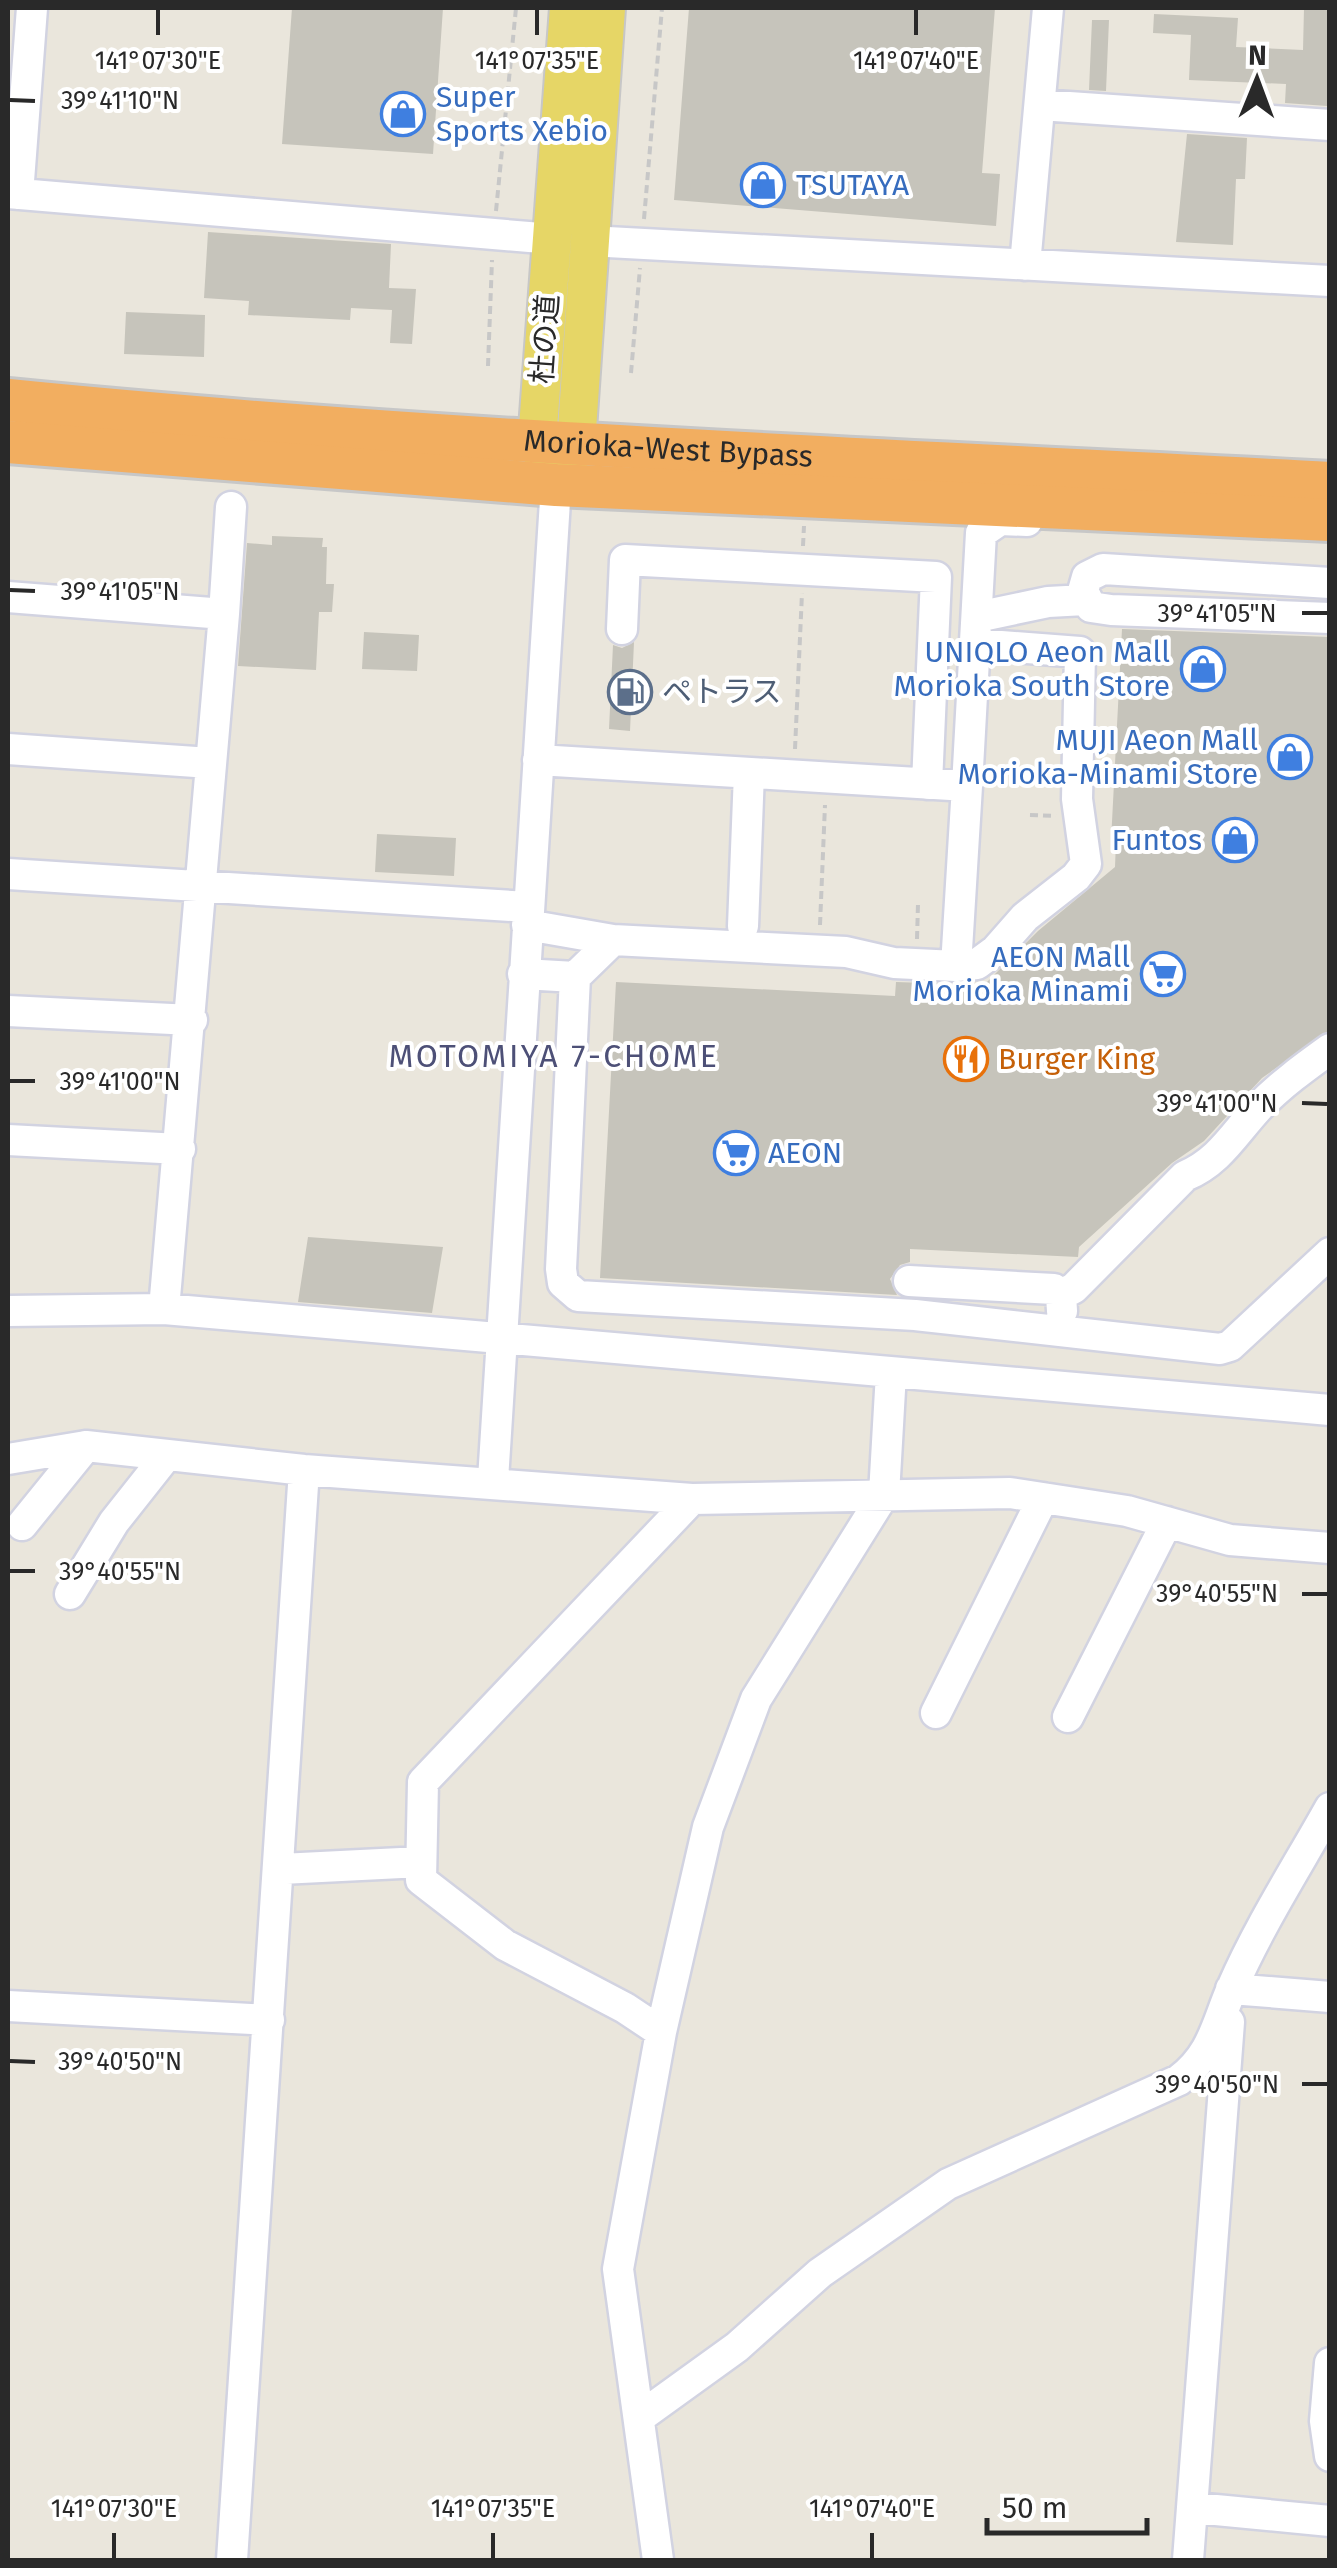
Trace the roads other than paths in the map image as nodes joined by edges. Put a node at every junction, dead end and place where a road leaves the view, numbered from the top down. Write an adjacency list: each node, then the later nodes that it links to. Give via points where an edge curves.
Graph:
1 (32, 8): 7 (street)
2 (569, 8): 8 (main road, 杜の道)
3 (606, 8): 8 (main road, 杜の道)
4 (1048, 8): 5 (street)
5 (1040, 105): 6 (street); 9 (street)
6 (1330, 126)
7 (13, 194): 8 (street)
8 (571, 240): 9 (street); 13 (main road, 杜の道)
9 (1025, 266): 10 (street)
10 (1330, 282)
11 (8, 400): 13 (highway, Morioka-West Bypass)
12 (8, 442): 15 (highway, Morioka-West Bypass)
13 (557, 443): 14 (highway, Morioka-West Bypass); 15 (main road, 杜の道)
14 (1330, 483)
15 (556, 485): 17 (highway, Morioka-West Bypass); 27 (street)
16 (231, 507): 22 (street)
17 (1177, 514): 18 (highway, Morioka-West Bypass); 25 (street, via 1162,523 989,524 981,533)
18 (1330, 520)
19 (1330, 583): 21 (street, via 1103,569 1087,577)
20 (8, 597): 22 (street)
21 (1098, 605): 23 (street); 25 (street, via 1048,602)
22 (224, 614): 28 (street)
23 (1330, 618)
24 (622, 630): 30 (street, via 625,560 936,577)
25 (976, 630): 31 (street); 37 (street, via 1080,652 1077,800 1086,864 996,950 977,964)
26 (8, 749): 28 (street)
27 (538, 760): 29 (street); 34 (street)
28 (210, 763): 33 (street)
29 (748, 773): 30 (street); 35 (street)
30 (927, 784): 31 (street)
31 (968, 786): 37 (street)
32 (8, 874): 33 (street)
33 (202, 885): 34 (street); 41 (street)
34 (527, 916): 36 (street); 38 (street)
35 (743, 926)
36 (614, 940): 37 (street, via 846,952); 39 (street)
37 (956, 966)
38 (523, 974): 39 (street); 51 (street)
39 (575, 978): 50 (street, via 561,1269 563,1283 578,1296 914,1315)
40 (8, 1011): 41 (street)
41 (192, 1020): 44 (street)
42 (1330, 1049): 47 (street, via 1311,1059 1204,1168 1184,1176)
43 (8, 1140): 44 (street)
44 (180, 1149): 48 (street)
45 (1330, 1253): 52 (street, via 1230,1346)
46 (909, 1281): 47 (street, via 1054,1289)
47 (1060, 1295): 50 (street)
48 (164, 1309): 49 (street); 51 (street)
49 (8, 1311)
50 (1063, 1334): 52 (street)
51 (499, 1339): 53 (street); 60 (street)
52 (1163, 1344): 54 (street)
53 (891, 1372): 54 (street); 61 (street)
54 (1161, 1396): 55 (street)
55 (1330, 1410)
56 (86, 1446): 57 (street); 58 (street); 65 (street)
57 (168, 1455): 59 (street); 67 (street, via 114,1522)
58 (8, 1458)
59 (304, 1470): 60 (street); 72 (street)
60 (493, 1480): 63 (street)
61 (884, 1494): 62 (street, via 1010,1492); 63 (street); 77 (street, via 756,1699 708,1827)
62 (1043, 1498): 64 (street); 68 (street)
63 (692, 1499): 71 (street, via 422,1782)
64 (1166, 1522): 66 (street, via 1230,1540); 69 (street)
65 (22, 1525)
66 (1330, 1548)
67 (70, 1594)
68 (936, 1713)
69 (1068, 1717)
70 (1330, 1808): 73 (street)
71 (421, 1862): 72 (street); 77 (street, via 421,1880 505,1945)
72 (280, 1868): 76 (street)
73 (1231, 1989): 74 (street); 79 (street, via 1220,2030 1200,2064 1179,2080 948,2184 820,2273 737,2347); 81 (street)
74 (1330, 1997)
75 (8, 2006): 76 (street)
76 (269, 2020): 83 (street)
77 (661, 2032): 79 (street, via 618,2269)
78 (1330, 2362): 80 (street)
79 (640, 2417): 84 (street)
80 (1330, 2456)
81 (1194, 2508): 82 (street); 85 (street)
82 (1330, 2521)
83 (232, 2560)
84 (658, 2560)
85 (1188, 2560)

